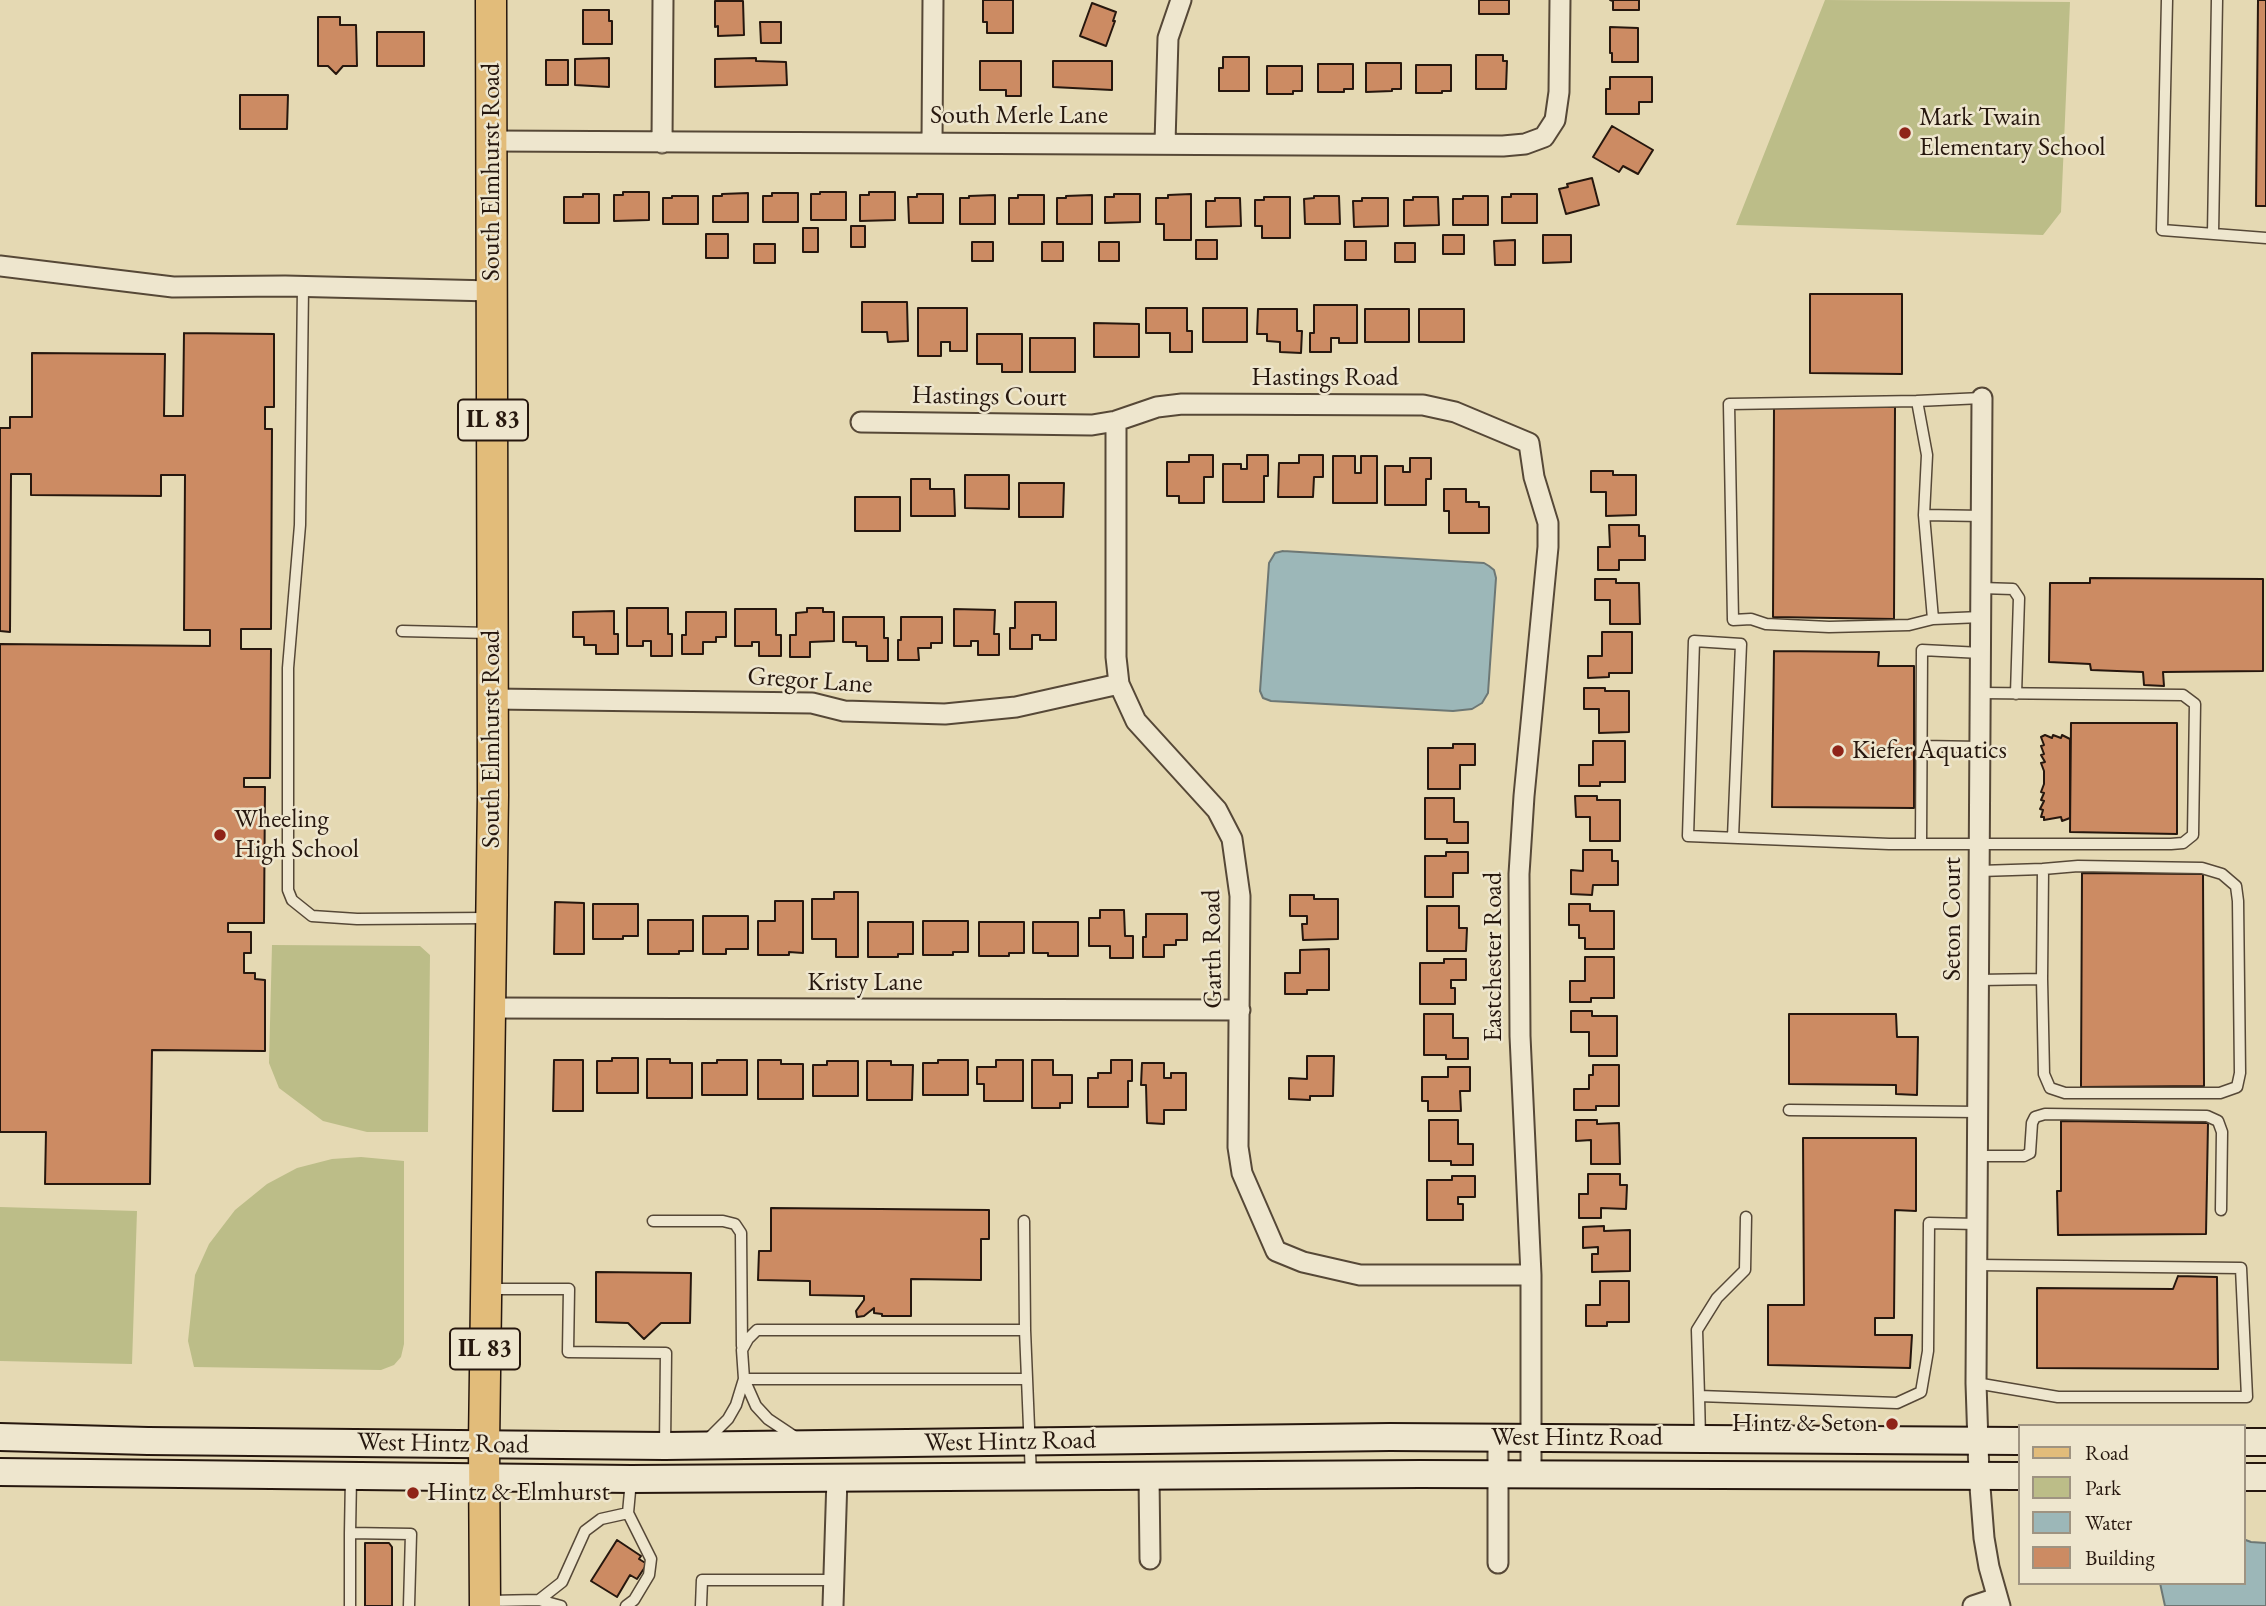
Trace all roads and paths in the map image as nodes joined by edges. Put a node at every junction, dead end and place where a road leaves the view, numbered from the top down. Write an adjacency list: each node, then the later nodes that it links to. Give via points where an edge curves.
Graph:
1 (491, 0): 8 (main road, South Elmhurst Road / IL 83)
2 (663, 0): 10 (street)
3 (933, 0): 9 (street)
4 (1181, 0): 11 (street, via 1168,38)
5 (1560, 0): 11 (street, South Merle Lane, via 1555,120 1544,136 1525,144)
6 (2167, 0): 12 (lane, via 2162,230)
7 (2217, 0): 12 (lane)
8 (492, 141): 10 (street, South Merle Lane); 16 (main road, South Elmhurst Road / IL 83)
9 (932, 142): 10 (street, South Merle Lane); 11 (street, South Merle Lane)
10 (662, 143)
11 (1165, 143)
12 (2213, 234): 13 (lane)
13 (2266, 238)
14 (0, 266): 15 (street, via 173,287)
15 (303, 287): 16 (street); 41 (lane, via 299,525 288,668 288,890 292,900 312,916)
16 (492, 291): 28 (main road, South Elmhurst Road / IL 83)
17 (1982, 398): 18 (lane); 23 (street, Seton Court)
18 (1917, 401): 22 (lane, via 1927,455); 26 (lane, via 1729,404 1733,620 1829,627)
19 (1116, 421): 20 (street, Hastings Court, via 1092,425); 21 (street, Hastings Road, via 1182,404 1423,405 1455,412); 30 (street, Garth Road)
20 (861, 422)
21 (1528, 443): 55 (street, Eastchester Road, via 1548,523 1519,874 1520,1036)
22 (1924, 515): 23 (lane); 26 (lane)
23 (1982, 516): 24 (street, Seton Court)
24 (1981, 588): 25 (street, Seton Court); 32 (lane, via 2013,589 2019,598)
25 (1981, 617): 26 (lane); 29 (street, Seton Court)
26 (1933, 620)
27 (402, 631): 28 (lane)
28 (493, 633): 33 (main road, South Elmhurst Road / IL 83)
29 (1981, 653): 31 (street, Seton Court); 34 (lane, via 1922,650)
30 (1119, 684): 33 (street, Gregor Lane, via 1016,707 945,714 844,711 812,703); 45 (street, Garth Road, via 1136,721 1217,810 1232,839 1240,896)
31 (1980, 693): 32 (lane); 35 (street, Seton Court)
32 (2016, 694): 38 (lane, via 2183,695 2195,704 2193,835 2183,843)
33 (493, 699): 41 (main road, South Elmhurst Road / IL 83)
34 (1922, 746): 35 (lane); 37 (lane)
35 (1980, 747): 38 (street, Seton Court)
36 (1733, 837): 36 (lane, via 1741,644 1694,641 1688,836); 37 (lane)
37 (1921, 844): 38 (lane)
38 (1980, 844): 40 (street, Seton Court)
39 (2043, 869): 40 (lane); 42 (lane); 42 (lane, via 2202,868 2222,874 2236,886 2237,1087 2220,1093 2065,1093 2050,1088 2044,1074)
40 (1980, 871): 43 (street, Seton Court)
41 (491, 918): 44 (main road, South Elmhurst Road / IL 83)
42 (2042, 979): 43 (lane)
43 (1979, 980): 47 (street, Seton Court)
44 (490, 1008): 45 (street, Kristy Lane); 56 (main road, South Elmhurst Road / IL 83)
45 (1240, 1010): 55 (street, Garth Road, via 1238,1147 1242,1173 1276,1251 1360,1275)
46 (1789, 1110): 47 (lane)
47 (1978, 1112): 48 (street, Seton Court)
48 (1978, 1156): 49 (lane, via 2030,1153 2032,1123 2045,1114 2207,1116 2218,1121 2222,1132); 53 (street, Seton Court)
49 (2221, 1210)
50 (1746, 1217): 62 (lane, via 1745,1270 1717,1298 1697,1330)
51 (653, 1221): 58 (lane, via 735,1224 741,1233)
52 (1024, 1221): 57 (lane)
53 (1977, 1224): 54 (street, Seton Court); 62 (lane, via 1929,1223 1928,1351 1921,1392 1897,1403)
54 (1977, 1265): 61 (street, Seton Court); 61 (lane, via 2241,1268 2247,1397 2058,1397)
55 (1531, 1275): 65 (street, Eastchester Road)
56 (486, 1289): 72 (main road, South Elmhurst Road / IL 83); 74 (lane, via 569,1289 568,1352 666,1353)
57 (1025, 1330): 58 (lane, via 757,1330); 60 (lane)
58 (742, 1350): 59 (lane)
59 (744, 1379): 60 (lane); 73 (lane, via 756,1406 768,1419); 75 (lane, via 728,1419)
60 (1027, 1380): 69 (lane)
61 (1976, 1383): 67 (street, Seton Court)
62 (1699, 1396): 66 (lane)
63 (0, 1437): 72 (main road, West Hintz Road)
64 (1498, 1438): 65 (main road, West Hintz Road); 69 (main road, West Hintz Road); 78 (street)
65 (1530, 1438): 66 (main road, West Hintz Road); 79 (street, Eastchester Road)
66 (1700, 1439): 67 (main road, West Hintz Road)
67 (1978, 1440): 68 (main road, West Hintz Road); 77 (street, Seton Court)
68 (2018, 1441)
69 (1030, 1442): 73 (main road, West Hintz Road); 83 (lane)
70 (2245, 1442): 71 (main road)
71 (2266, 1442)
72 (484, 1445): 74 (main road, West Hintz Road); 86 (main road, South Elmhurst Road / IL 83)
73 (807, 1445): 75 (main road, West Hintz Road)
74 (665, 1446): 75 (main road, West Hintz Road)
75 (701, 1446)
76 (0, 1472): 80 (main road, West Hintz Road)
77 (1979, 1474): 79 (main road, West Hintz Road); 82 (main road, West Hintz Road); 95 (street, Seton Court, via 1989,1567)
78 (1498, 1475): 79 (main road, West Hintz Road); 81 (main road, West Hintz Road); 92 (street)
79 (1531, 1475)
80 (351, 1476): 86 (main road, West Hintz Road); 90 (lane)
81 (1149, 1476): 83 (main road, West Hintz Road); 91 (street)
82 (2018, 1476)
83 (1031, 1477): 87 (main road, West Hintz Road)
84 (2245, 1477): 85 (main road)
85 (2266, 1477)
86 (484, 1478): 88 (main road, West Hintz Road); 96 (main road, IL 83)
87 (836, 1478): 88 (main road, West Hintz Road); 93 (street)
88 (631, 1479): 89 (lane)
89 (628, 1513): 94 (lane, via 601,1519 585,1531 562,1582); 100 (lane, via 652,1559 649,1575)
90 (350, 1533): 97 (lane); 98 (lane, via 411,1534)
91 (1150, 1559)
92 (1498, 1563)
93 (833, 1580): 101 (lane, via 702,1580); 102 (street)
94 (539, 1600): 96 (lane); 99 (lane)
95 (1998, 1602): 103 (street)
96 (485, 1604)
97 (350, 1606)
98 (409, 1606)
99 (561, 1606)
100 (626, 1606)
101 (701, 1606)
102 (833, 1606)
103 (1973, 1606)

